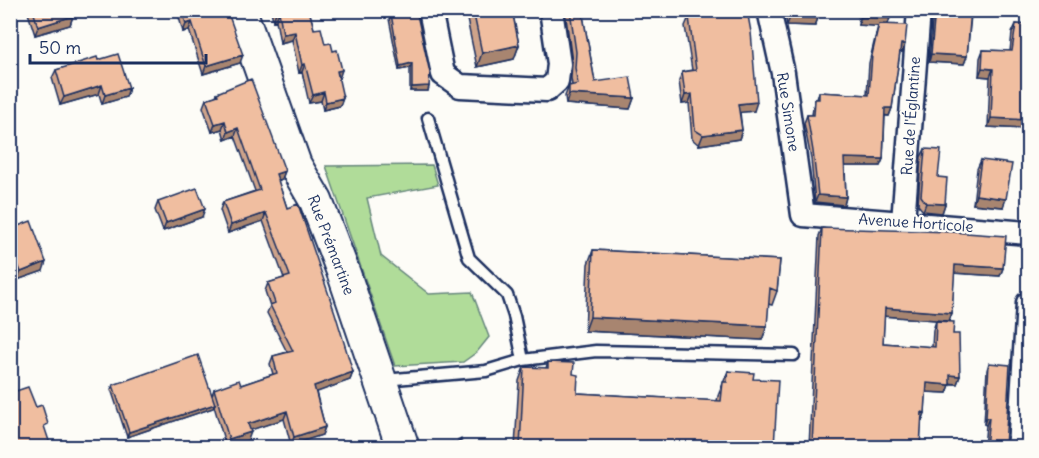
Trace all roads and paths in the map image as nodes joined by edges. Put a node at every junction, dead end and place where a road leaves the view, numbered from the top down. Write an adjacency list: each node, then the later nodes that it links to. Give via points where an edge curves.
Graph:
1 (240, 10): 13 (street, Rue Prémartine, via 295,165 316,201 344,274)
2 (430, 10): 3 (street, via 443,74 460,86 547,90 557,81 559,64)
3 (550, 10)
4 (769, 10): 7 (street, Rue Simone, via 783,73)
5 (919, 10): 8 (street, Rue de l'Églantine)
6 (428, 118): 12 (lane, via 469,258 507,295)
7 (803, 215): 8 (street, Avenue Horticole)
8 (903, 222): 9 (street, Avenue Horticole)
9 (1029, 233)
10 (1029, 303): 14 (street)
11 (794, 355): 12 (lane, via 596,351)
12 (523, 360): 13 (lane, via 486,370)
13 (380, 380): 16 (street, Rue Prémartine)
14 (1025, 406): 18 (street)
15 (465, 438): 17 (path)
16 (403, 447)
17 (441, 447)
18 (1019, 447)

